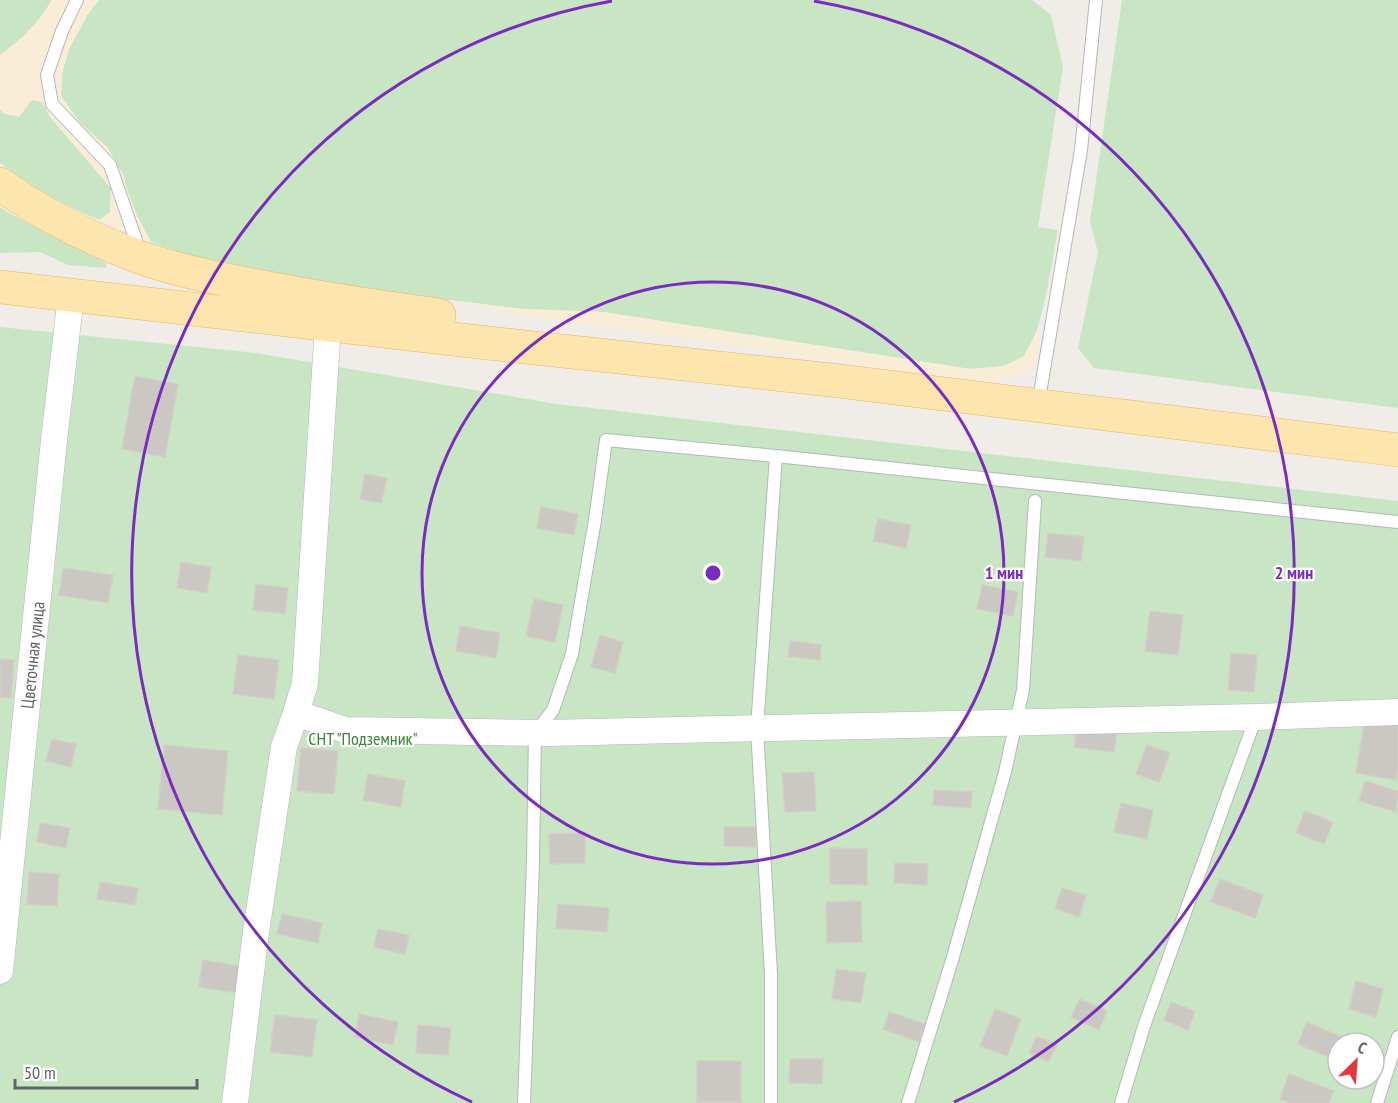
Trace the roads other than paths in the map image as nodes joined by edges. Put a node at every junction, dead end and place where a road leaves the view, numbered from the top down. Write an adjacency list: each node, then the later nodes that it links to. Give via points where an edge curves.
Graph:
1 (77, 0): 4 (lane, via 47,75 52,104 110,165)
2 (1096, 0): 9 (lane, via 1081,150)
3 (0, 184): 4 (main road, via 86,233)
4 (142, 258): 8 (main road, via 205,276 331,301 648,344)
5 (0, 287): 6 (main road)
6 (71, 296): 7 (main road); 20 (street, Цветочная улица)
7 (328, 325): 8 (main road); 15 (street, via 305,683)
8 (831, 380): 9 (main road)
9 (1038, 405): 10 (main road)
10 (1398, 450)
11 (776, 456): 13 (lane); 18 (lane); 19 (lane, via 606,440 572,654 553,710)
12 (1035, 501): 17 (lane, via 1023,690)
13 (1398, 522)
14 (1398, 712): 16 (street)
15 (296, 713): 19 (street, via 345,730); 22 (street, via 284,747 256,932)
16 (1256, 717): 17 (street); 26 (lane, via 1144,1026)
17 (1016, 722): 18 (street); 25 (lane, via 956,946)
18 (758, 728): 19 (street); 24 (lane, via 771,974)
19 (535, 733): 23 (lane)
20 (0, 971)
21 (1398, 1037): 27 (lane)
22 (236, 1103)
23 (524, 1103)
24 (771, 1103)
25 (908, 1103)
26 (1121, 1103)
27 (1377, 1103)

